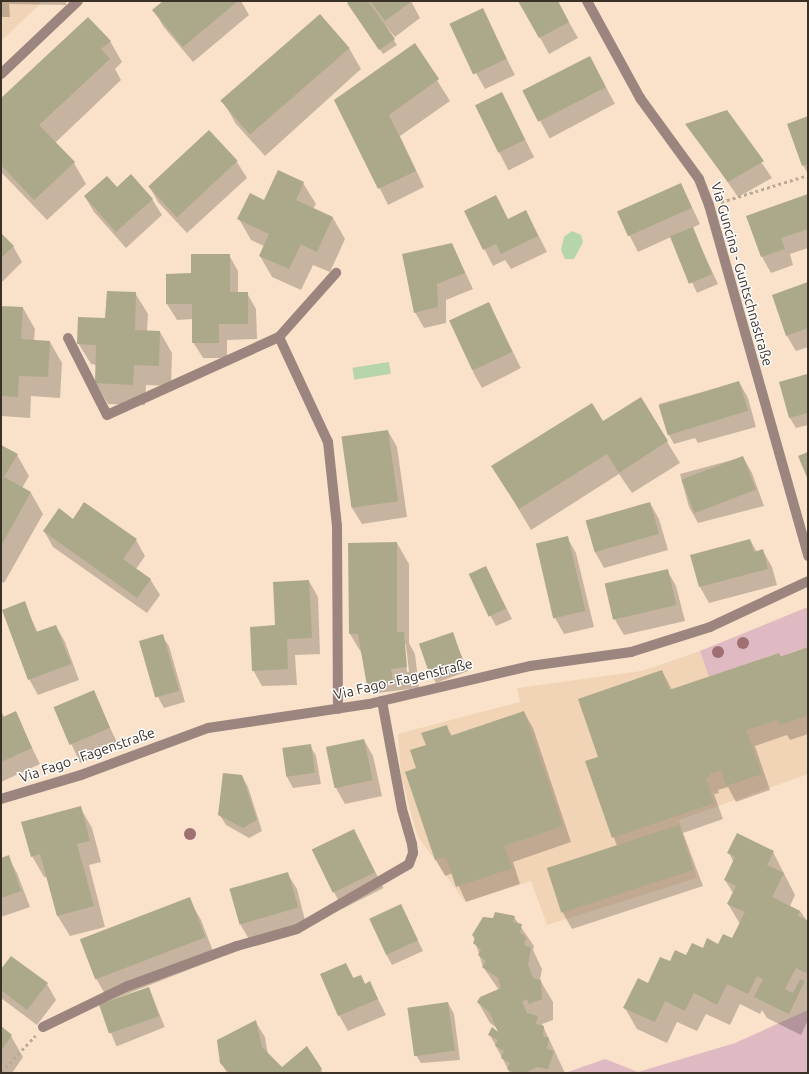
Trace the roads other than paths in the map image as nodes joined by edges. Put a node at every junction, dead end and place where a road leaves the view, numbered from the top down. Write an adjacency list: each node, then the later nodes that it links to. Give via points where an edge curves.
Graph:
1 (78, 1): 3 (street)
2 (587, 1): 7 (street, Via Guncina - Guntschnastraße, via 640,98 699,179 709,205)
3 (1, 74)
4 (336, 273): 5 (street)
5 (279, 337): 6 (street, via 107,415); 10 (street, via 328,442 337,526)
6 (68, 338)
7 (808, 556)
8 (808, 581): 9 (street, Via Fago - Fagenstraße, via 710,627 631,652 530,666)
9 (382, 701): 10 (street, Via Fago - Fagenstraße); 12 (street, via 402,809 412,844 413,853 409,864 297,929 236,946 128,986)
10 (338, 709): 11 (street, Via Fago - Fagenstraße, via 208,728 81,775)
11 (1, 799)
12 (43, 1027)

